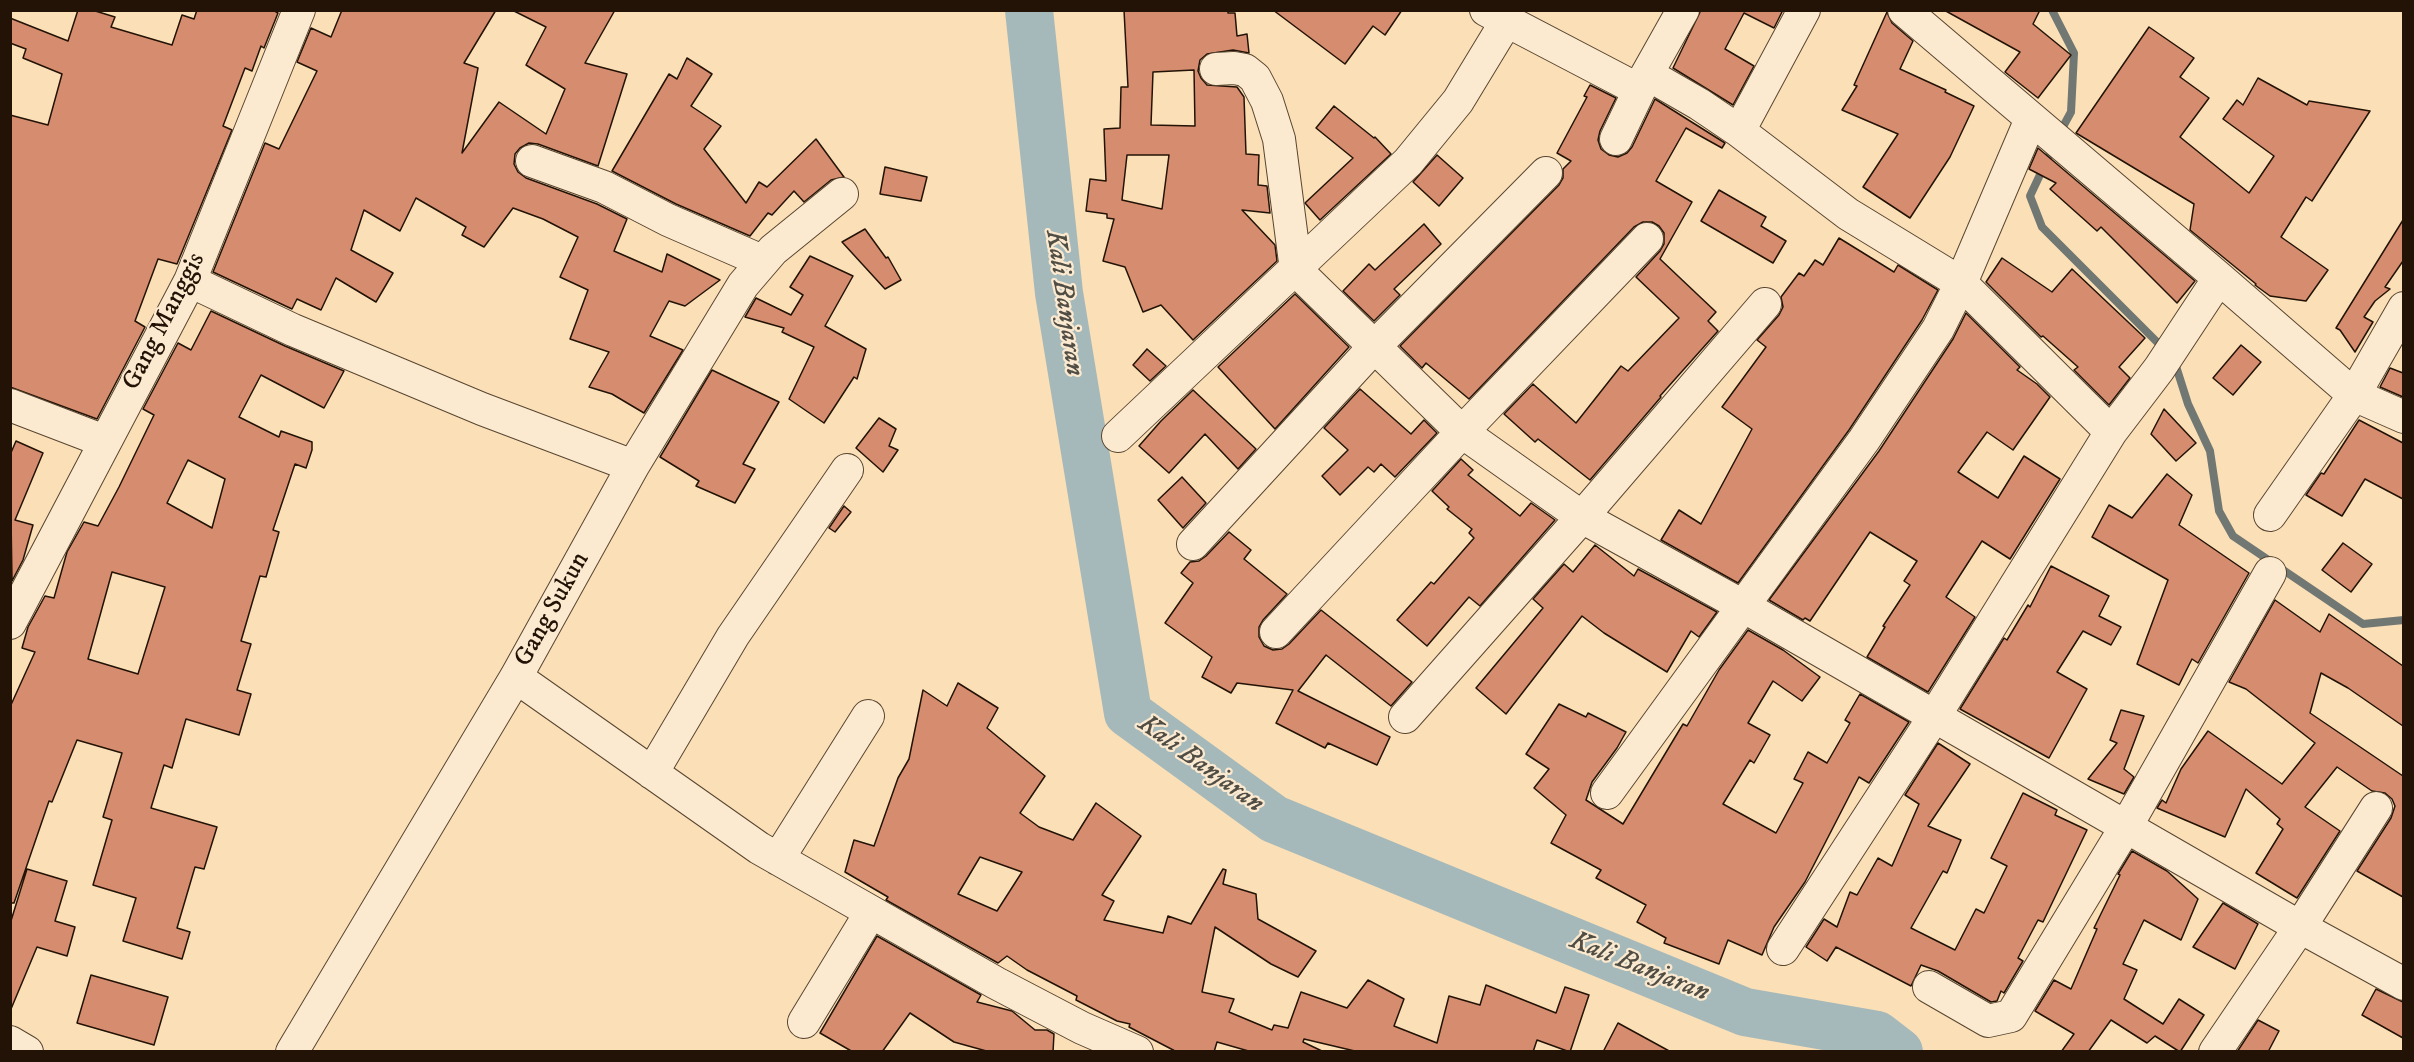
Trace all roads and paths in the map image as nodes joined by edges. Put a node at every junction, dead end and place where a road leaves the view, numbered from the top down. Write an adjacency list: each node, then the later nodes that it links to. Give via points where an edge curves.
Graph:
1 (299, 10): 18 (street, Gang Manggis)
2 (1683, 10): 7 (street)
3 (1804, 10): 9 (street)
4 (1904, 10): 8 (street)
5 (1496, 16): 7 (street); 16 (street, via 1458,101 1408,162)
6 (1216, 69): 16 (street, via 1245,70 1255,78 1267,101 1279,139)
7 (1643, 82): 9 (street, via 1699,104); 10 (street)
8 (2033, 120): 17 (street); 19 (street)
9 (1739, 131): 19 (street, via 1848,214)
10 (1616, 139)
11 (532, 161): 15 (street, via 604,187)
12 (1546, 173): 22 (street)
13 (842, 194): 15 (street, Gang Sukun)
14 (1647, 239): 26 (street)
15 (762, 261): 30 (street, Gang Sukun, via 732,303)
16 (1296, 270): 22 (street); 28 (street)
17 (2219, 278): 23 (street); 27 (street, via 2159,369)
18 (190, 281): 29 (street, Gang Manggis); 30 (street, via 293,330 451,396)
19 (1961, 283): 27 (street); 36 (street, via 1938,329 1864,440)
20 (1765, 304): 33 (street)
21 (2403, 308): 23 (street)
22 (1375, 346): 26 (street); 34 (street)
23 (2354, 395): 25 (street); 32 (street)
24 (10, 405): 29 (street)
25 (2403, 417)
26 (1462, 432): 33 (street); 38 (street)
27 (2111, 432): 42 (street)
28 (1118, 436)
29 (104, 441): 37 (street, Gang Manggis)
30 (633, 466): 39 (street, Gang Sukun)
31 (847, 470): 43 (street, via 734,636)
32 (2270, 515)
33 (1582, 517): 36 (street); 41 (street)
34 (1193, 544)
35 (2270, 573): 46 (street)
36 (1743, 606): 42 (street); 44 (street)
37 (10, 623)
38 (1276, 632)
39 (516, 677): 43 (street); 57 (street, Gang Sukun)
40 (868, 716): 47 (street)
41 (1405, 717)
42 (1934, 717): 46 (street); 50 (street)
43 (652, 773): 47 (street)
44 (1607, 793)
45 (2376, 808): 49 (street)
46 (2127, 825): 49 (street); 52 (street, via 2011,1016 1988,1021)
47 (778, 859): 48 (street)
48 (871, 912): 53 (street); 55 (street, via 996,983)
49 (2300, 927): 51 (street); 59 (street)
50 (1784, 949)
51 (2403, 984)
52 (1929, 987)
53 (804, 1022)
54 (10, 1042): 56 (street)
55 (1087, 1042): 58 (street)
56 (27, 1052)
57 (292, 1052)
58 (1137, 1052)
59 (2215, 1052)

